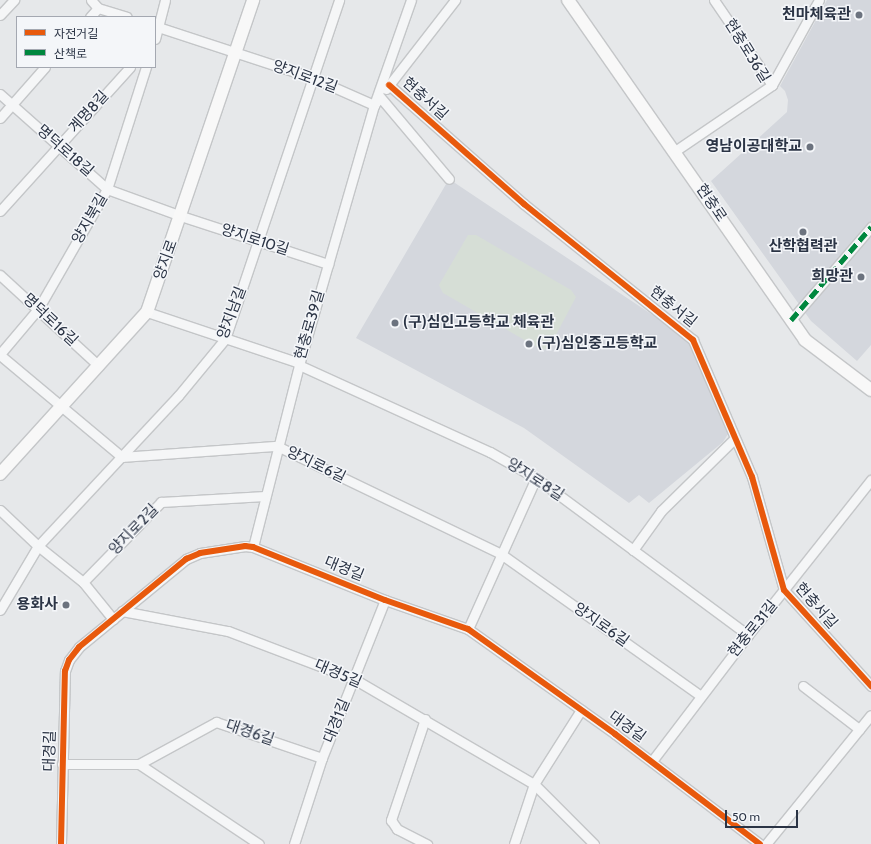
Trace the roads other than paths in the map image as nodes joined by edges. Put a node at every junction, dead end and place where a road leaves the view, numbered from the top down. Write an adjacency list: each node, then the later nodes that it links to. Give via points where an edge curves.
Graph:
1 (14, 0): 12 (street)
2 (91, 0): 11 (street)
3 (166, 0): 15 (street)
4 (253, 0): 16 (main road, 양지로)
5 (339, 0): 20 (street, 양지남길)
6 (411, 0): 26 (street, 현충로39길)
7 (455, 0): 21 (street, 현충로39길)
8 (568, 0): 29 (main road, 현충로)
9 (714, 0): 22 (street, 현충로36길)
10 (819, 0): 22 (street)
11 (98, 8): 13 (street); 14 (street)
12 (0, 15)
13 (91, 16)
14 (124, 16)
15 (157, 27): 16 (street, 양지로12길)
16 (235, 53): 20 (street, 양지로12길); 33 (main road, 양지로)
17 (45, 68): 25 (street)
18 (129, 68): 28 (street, 계명8길)
19 (146, 68): 31 (street, 양지북길)
20 (313, 78): 26 (street, 양지로12길); 35 (street, 양지남길)
21 (390, 85): 24 (street, 현충로39길); 47 (street, 현충서길, via 524,204 693,340)
22 (772, 86): 29 (street, 현충로36길)
23 (0, 94): 25 (street, 명덕로18길)
24 (380, 97): 26 (street, 현충로39길); 30 (street)
25 (12, 105): 27 (street); 28 (street, 명덕로18길)
26 (374, 105): 36 (street, 현충로39길)
27 (0, 118)
28 (59, 146): 31 (street, 명덕로18길); 32 (street, 계명8길)
29 (675, 151): 40 (main road, 현충로)
30 (449, 179)
31 (107, 189): 33 (street, 명덕로18길); 38 (street, 양지북길)
32 (0, 211)
33 (181, 216): 35 (street, 양지로10길); 39 (main road, 양지로)
34 (871, 227): 40 (street)
35 (258, 241): 36 (street, 양지로10길); 41 (street, 양지남길)
36 (328, 264): 43 (street, 현충로39길)
37 (0, 275): 38 (street, 명덕로16길)
38 (38, 309): 42 (street, 양지북길); 44 (street, 명덕로16길)
39 (147, 312): 41 (street, 양지로8길); 44 (main road, 양지로)
40 (791, 320): 45 (main road, 현충로, via 805,340)
41 (225, 339): 43 (street, 양지로8길); 49 (street, 양지남길)
42 (0, 355): 46 (street)
43 (299, 364): 48 (street, 현충로39길); 51 (street, 양지로8길, via 490,452)
44 (99, 366): 46 (main road, 양지로)
45 (871, 390)
46 (61, 406): 49 (street); 50 (main road, 양지로)
47 (734, 439): 57 (street, via 661,511); 60 (street, 현충서길, via 752,477)
48 (277, 446): 49 (street, 양지로6길); 53 (street, 현충로39길); 58 (street, 양지로6길)
49 (122, 457): 55 (street, 양지남길)
50 (0, 474)
51 (536, 478): 57 (street, 양지로8길); 58 (street)
52 (871, 480): 60 (street, 현충로31길)
53 (265, 496): 56 (street, 현충로39길); 59 (street, 양지로2길, via 161,502)
54 (0, 510): 55 (street)
55 (38, 546): 59 (street); 62 (street, 양지남길)
56 (253, 547): 61 (street, 대경길); 63 (street, 대경길, via 221,549 186,558)
57 (633, 550): 66 (street, 양지로8길)
58 (501, 554): 65 (street); 70 (street, 양지로6길)
59 (84, 582): 64 (street)
60 (784, 590): 66 (street, 현충로31길); 69 (street, 현충서길)
61 (385, 600): 65 (street, 대경길); 67 (street, 대경1길)
62 (0, 610)
63 (122, 611): 64 (street, 대경길); 67 (street, 대경5길, via 228,631)
64 (113, 619): 77 (street, 대경길, via 79,647 69,660 65,671)
65 (468, 629): 71 (street, 대경길)
66 (748, 635): 70 (street, 현충로31길)
67 (354, 679): 73 (street, 대경5길); 75 (street, 대경1길)
68 (803, 686): 74 (street)
69 (871, 686)
70 (701, 696): 76 (street, 현충로31길)
71 (581, 710): 76 (street, 대경길); 79 (street)
72 (871, 715): 74 (street)
73 (425, 719): 79 (street, 대경5길); 83 (street, via 391,820 397,829)
74 (860, 729): 87 (street)
75 (322, 758): 78 (street, 대경6길, via 216,722); 82 (street, 대경1길)
76 (652, 762): 86 (street, 대경길)
77 (62, 764): 78 (street, 대경6길); 80 (street, 대경길)
78 (139, 764): 81 (street)
79 (534, 784): 84 (street); 85 (street, 대경5길)
80 (60, 844)
81 (259, 844)
82 (294, 844)
83 (427, 844)
84 (514, 844)
85 (594, 844)
86 (760, 844)
87 (766, 844)

